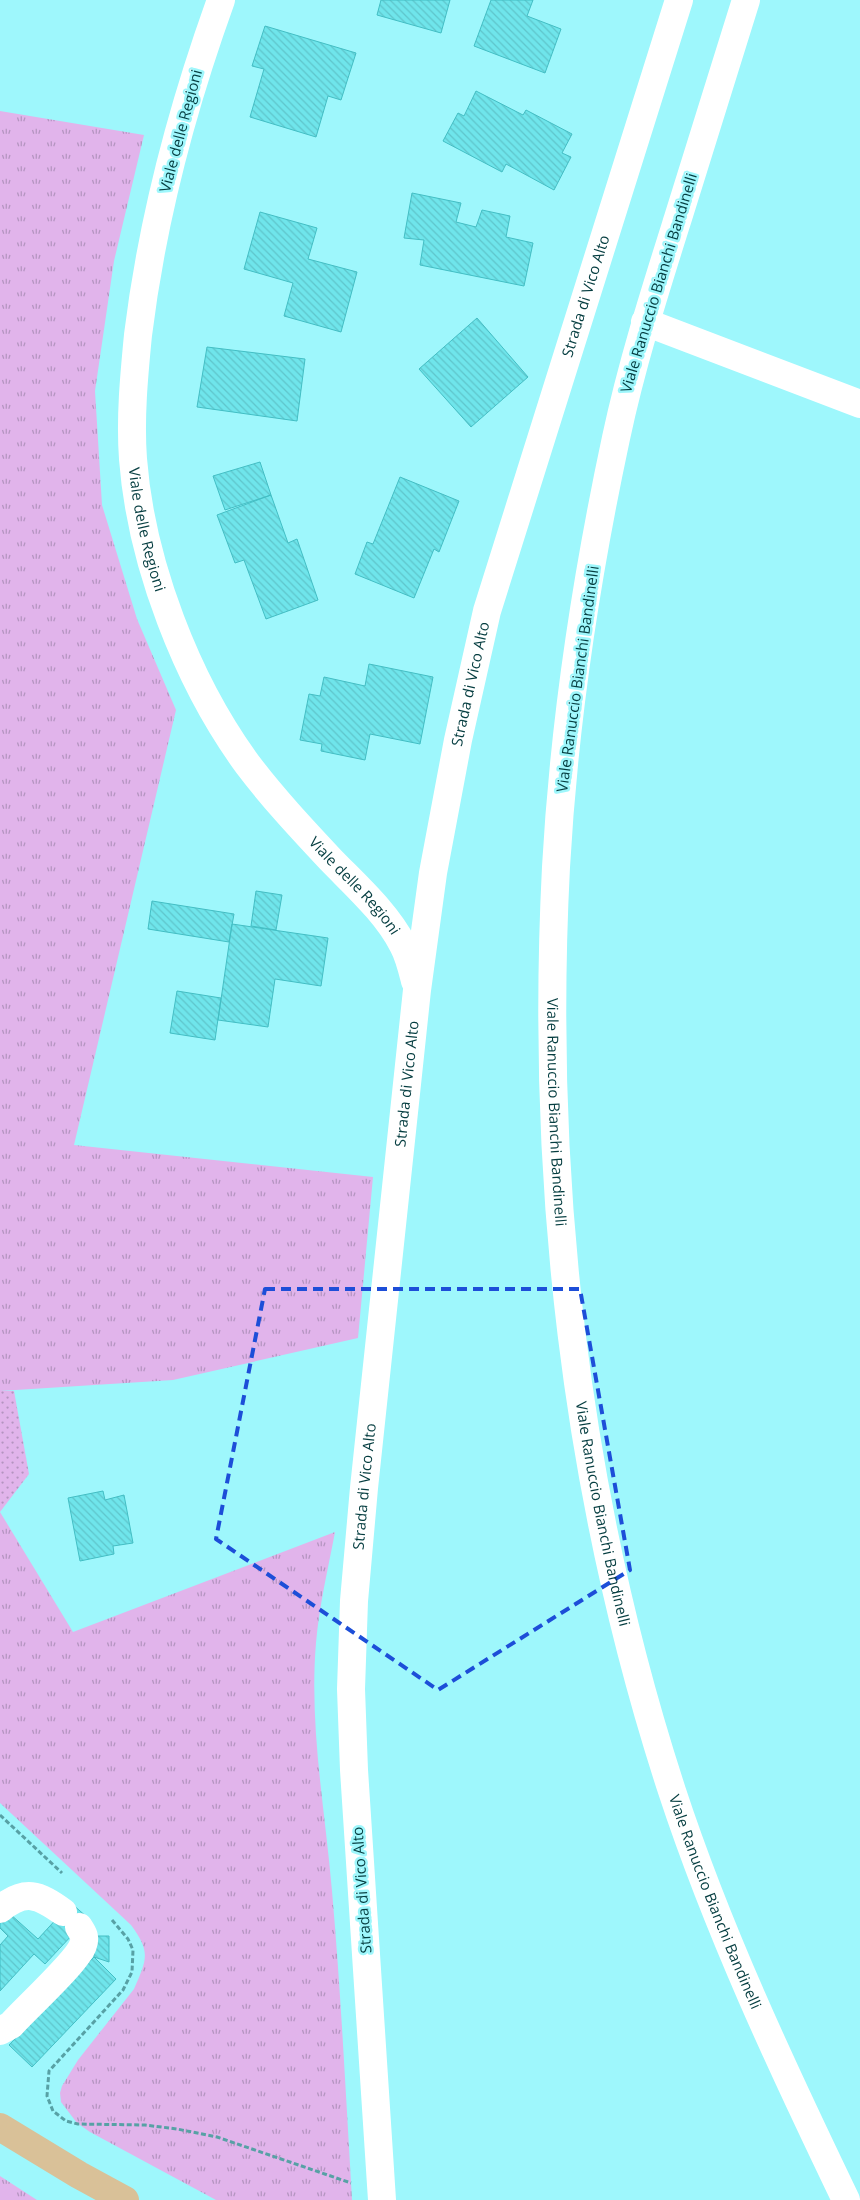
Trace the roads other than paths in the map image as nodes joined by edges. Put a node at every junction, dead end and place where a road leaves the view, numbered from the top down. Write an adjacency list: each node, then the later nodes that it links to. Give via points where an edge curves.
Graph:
1 (221, 0): 6 (street, Viale delle Regioni, via 174,152 141,313 132,425 133,460 142,517 172,620 226,732 284,810 398,936 407,954)
2 (679, 0): 6 (street, Strada di Vico Alto, via 487,612 458,740)
3 (746, 0): 4 (street, Viale Ranuccio Bianchi Bandinelli)
4 (645, 322): 5 (street); 12 (street, Viale Ranuccio Bianchi Bandinelli, via 616,436 598,534 571,704 560,819 554,914 553,1053 561,1227 570,1314 592,1475 617,1596 670,1783 733,1951)
5 (860, 404)
6 (417, 990): 10 (street, Strada di Vico Alto, via 364,1488 351,1670 354,1770)
7 (0, 1909): 8 (street, via 24,1895 37,1896 71,1919 85,1938 83,1946 11,2025)
8 (0, 2030)
9 (0, 2127): 11 (main road)
10 (381, 2195)
11 (125, 2200)
12 (846, 2200)

